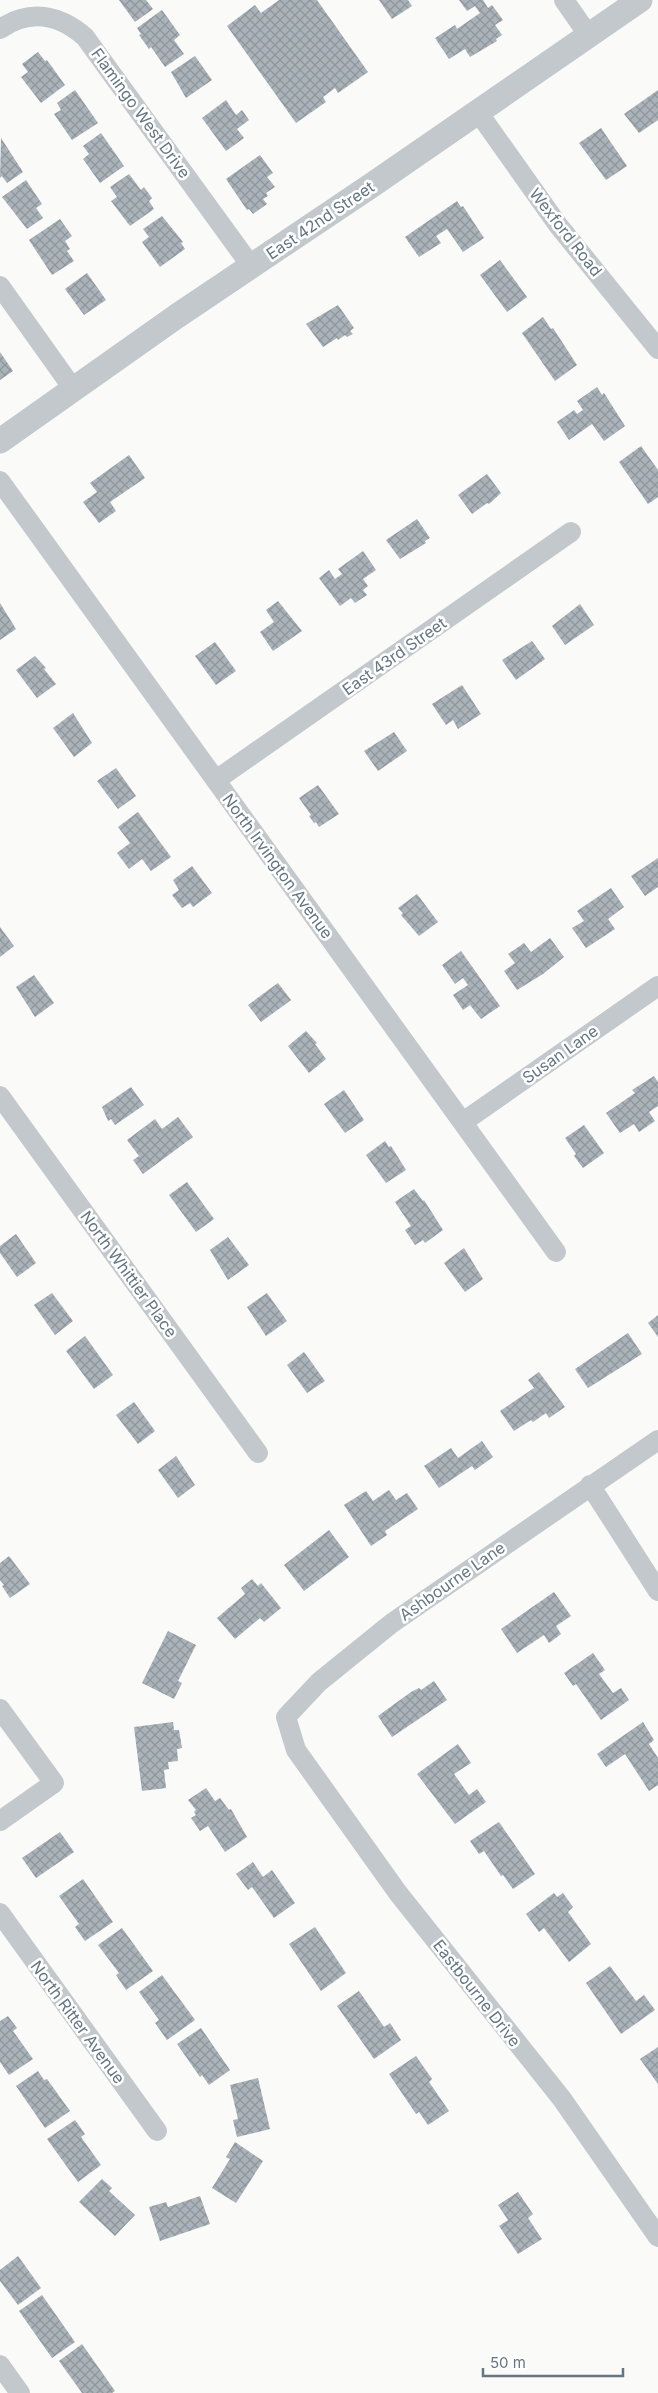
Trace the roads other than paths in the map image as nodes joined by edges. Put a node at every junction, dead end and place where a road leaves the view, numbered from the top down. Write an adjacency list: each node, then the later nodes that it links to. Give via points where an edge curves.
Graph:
1 (564, 0): 4 (street)
2 (640, 0): 4 (street, East 42nd Street)
3 (0, 29): 6 (street, Flamingo West Drive, via 12,20 47,17 71,26 85,37)
4 (589, 36): 5 (street, East 42nd Street)
5 (478, 112): 6 (street, East 42nd Street); 8 (street, Wexford Road, via 558,225)
6 (251, 266): 9 (street, East 42nd Street)
7 (0, 286): 9 (street)
8 (658, 350)
9 (74, 390): 10 (street, East 42nd Street)
10 (0, 441)
11 (0, 481): 13 (street, North Irvington Avenue)
12 (571, 532): 13 (street, East 43rd Street)
13 (216, 780): 16 (street, North Irvington Avenue)
14 (658, 986): 16 (street, Susan Lane)
15 (0, 1096): 19 (street, North Whittier Place)
16 (463, 1122): 17 (street, North Irvington Avenue)
17 (556, 1252)
18 (658, 1440): 20 (street, Ashbourne Lane)
19 (258, 1454)
20 (590, 1485): 21 (street); 23 (street, Ashbourne Lane, via 392,1623 319,1682 286,1717)
21 (658, 1591)
22 (0, 1709): 24 (street, via 54,1783)
23 (296, 1750): 27 (street, Eastbourne Drive, via 398,1893 562,2099)
24 (0, 1821)
25 (0, 1913): 26 (street, North Ritter Avenue)
26 (157, 2131)
27 (658, 2237)
28 (0, 2365): 29 (street)
29 (20, 2393)

